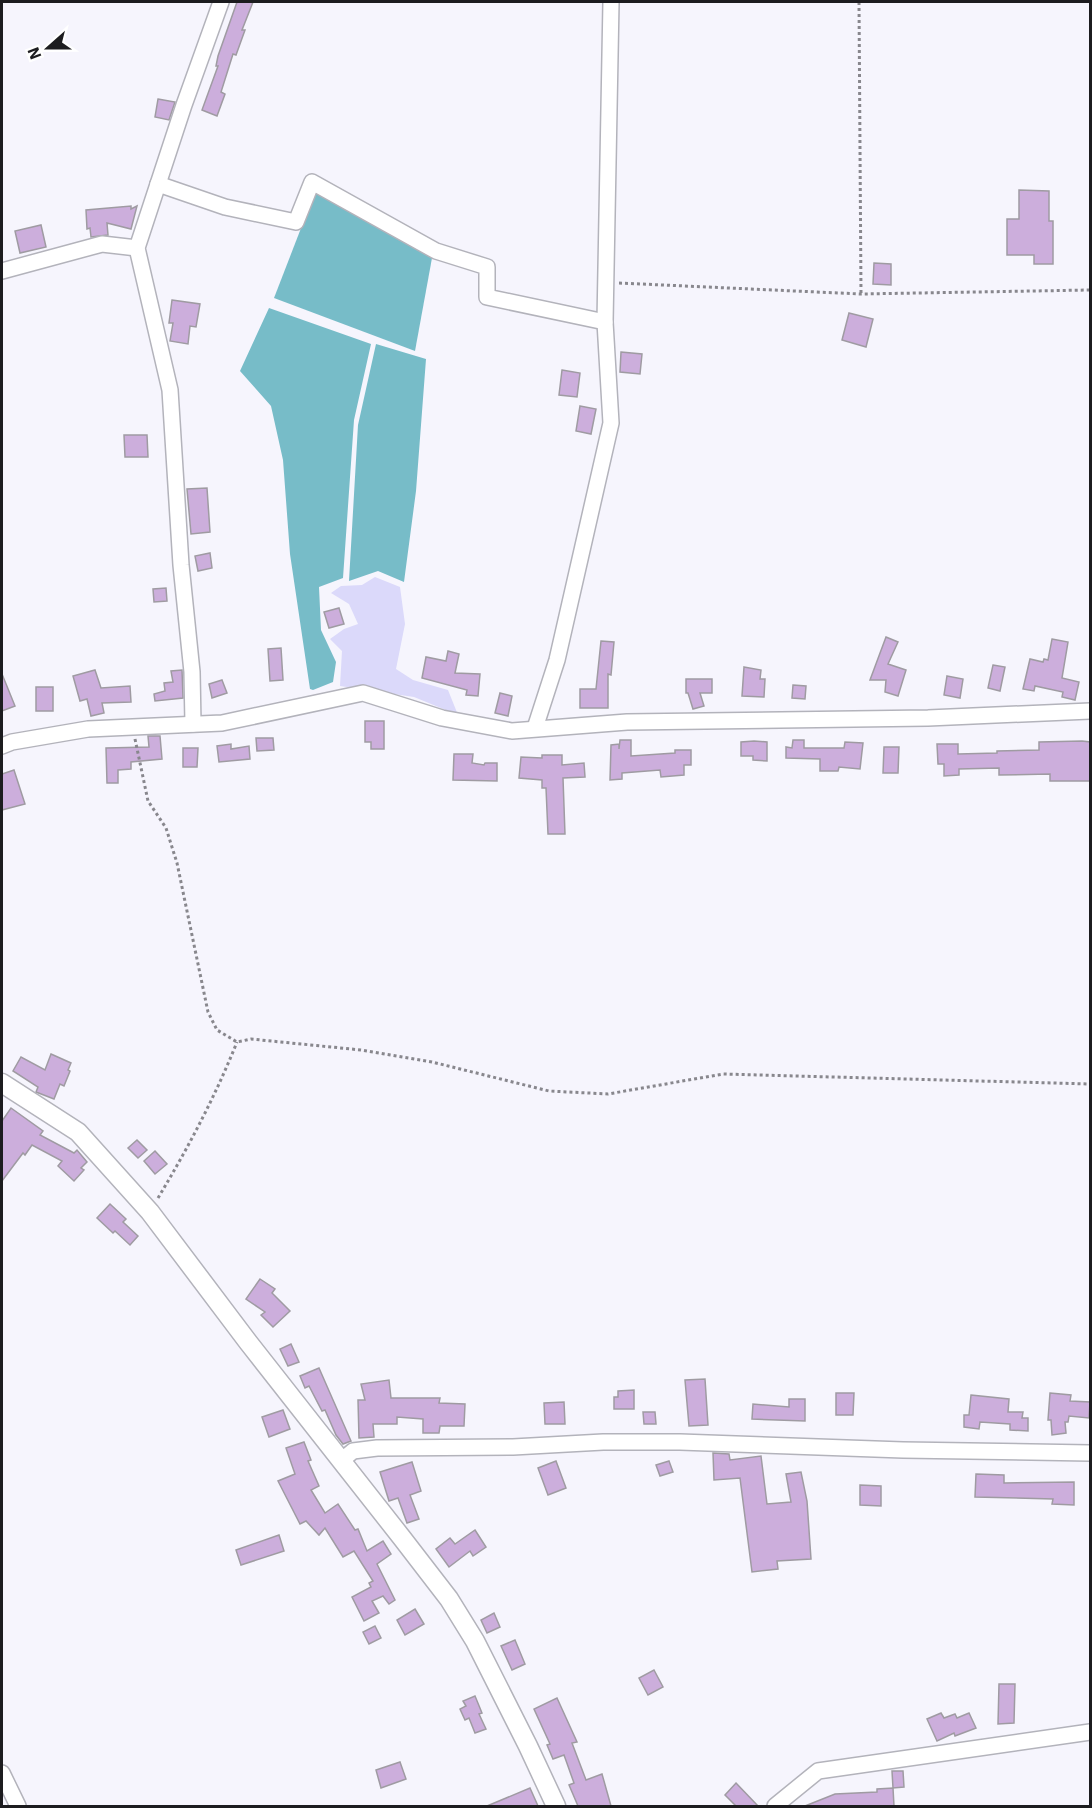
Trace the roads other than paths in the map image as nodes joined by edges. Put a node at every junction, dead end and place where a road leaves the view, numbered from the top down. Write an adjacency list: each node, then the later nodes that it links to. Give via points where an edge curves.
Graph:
1 (221, 2): 3 (street)
2 (610, 2): 6 (street)
3 (158, 184): 4 (street); 6 (street, via 225,207 296,222 312,182 436,251 487,267 487,297)
4 (137, 248): 5 (street, via 102,244); 8 (street, via 170,390)
5 (2, 271)
6 (605, 322): 9 (street, via 611,423 557,660)
7 (1090, 711): 9 (street, via 928,718 627,722)
8 (193, 724): 9 (street, via 222,723 363,693 442,718 512,731); 10 (street, via 88,729)
9 (535, 728)
10 (2, 746)
11 (2, 1083): 13 (street, via 78,1132 150,1212)
12 (1090, 1453): 13 (street, via 614,1442 377,1448 353,1451)
13 (341, 1461): 17 (street, via 476,1641)
14 (1090, 1732): 18 (street, via 818,1771)
15 (2, 1773): 16 (street)
16 (18, 1806)
17 (556, 1806)
18 (775, 1806)

